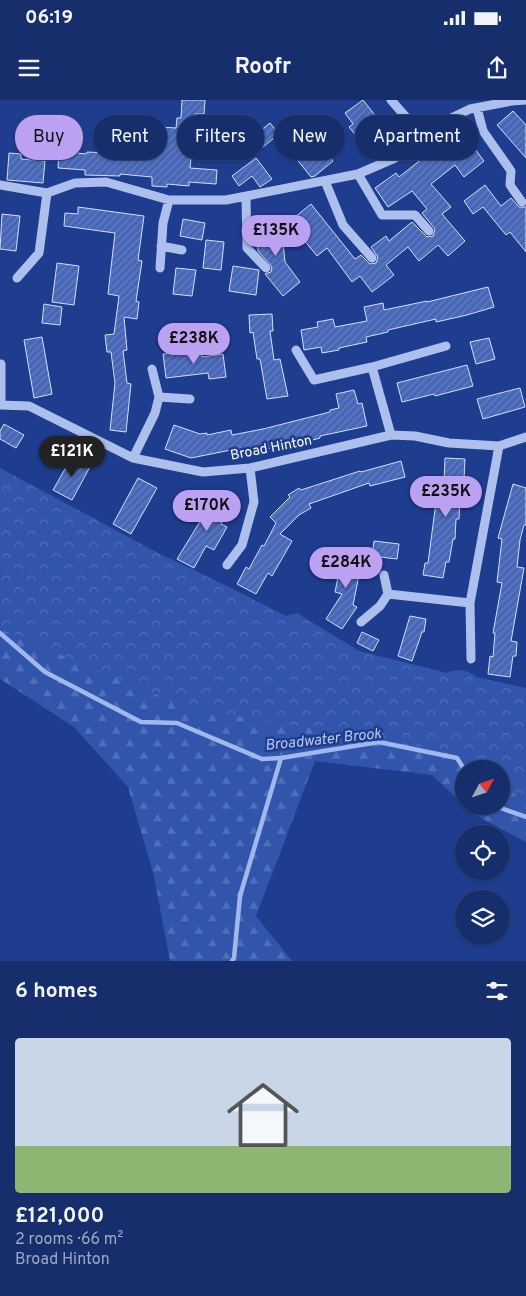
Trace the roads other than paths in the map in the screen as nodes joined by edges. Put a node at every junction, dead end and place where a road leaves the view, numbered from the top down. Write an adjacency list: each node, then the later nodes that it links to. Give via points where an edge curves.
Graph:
1 (391, 100): 4 (street)
2 (526, 100): 3 (street)
3 (477, 108): 5 (street); 13 (street, via 483,131 511,170 510,185)
4 (404, 115)
5 (458, 115)
6 (390, 160): 7 (street)
7 (358, 174): 8 (street); 14 (street, via 382,215 415,215)
8 (325, 181): 11 (street); 17 (street, via 343,225)
9 (0, 185): 10 (street)
10 (47, 193): 12 (street, via 75,183 106,182); 20 (street, via 39,253)
11 (246, 197): 12 (street); 19 (street, via 247,248)
12 (169, 200): 15 (street)
13 (522, 202)
14 (430, 231)
15 (161, 246): 16 (street); 18 (street)
16 (182, 250)
17 (372, 258)
18 (160, 268)
19 (266, 268)
20 (17, 278)
21 (446, 346): 24 (street)
22 (296, 350): 24 (street, via 314,380)
23 (1, 364): 28 (street, Broad Hinton)
24 (372, 367): 29 (street)
25 (152, 369): 26 (street)
26 (159, 397): 27 (street); 32 (street, via 156,413)
27 (190, 399)
28 (1, 405): 32 (street, Broad Hinton, via 29,406)
29 (391, 435): 31 (street, Broad Hinton); 33 (street, Broad Hinton)
30 (526, 437): 31 (street, Broad Hinton)
31 (499, 446): 37 (street)
32 (133, 458): 33 (street, Broad Hinton, via 203,472)
33 (250, 468): 34 (street, via 254,502 242,546)
34 (227, 565)
35 (384, 575): 36 (street)
36 (388, 594): 37 (street); 38 (street, via 380,606)
37 (470, 604): 39 (street)
38 (361, 622)
39 (470, 659)

